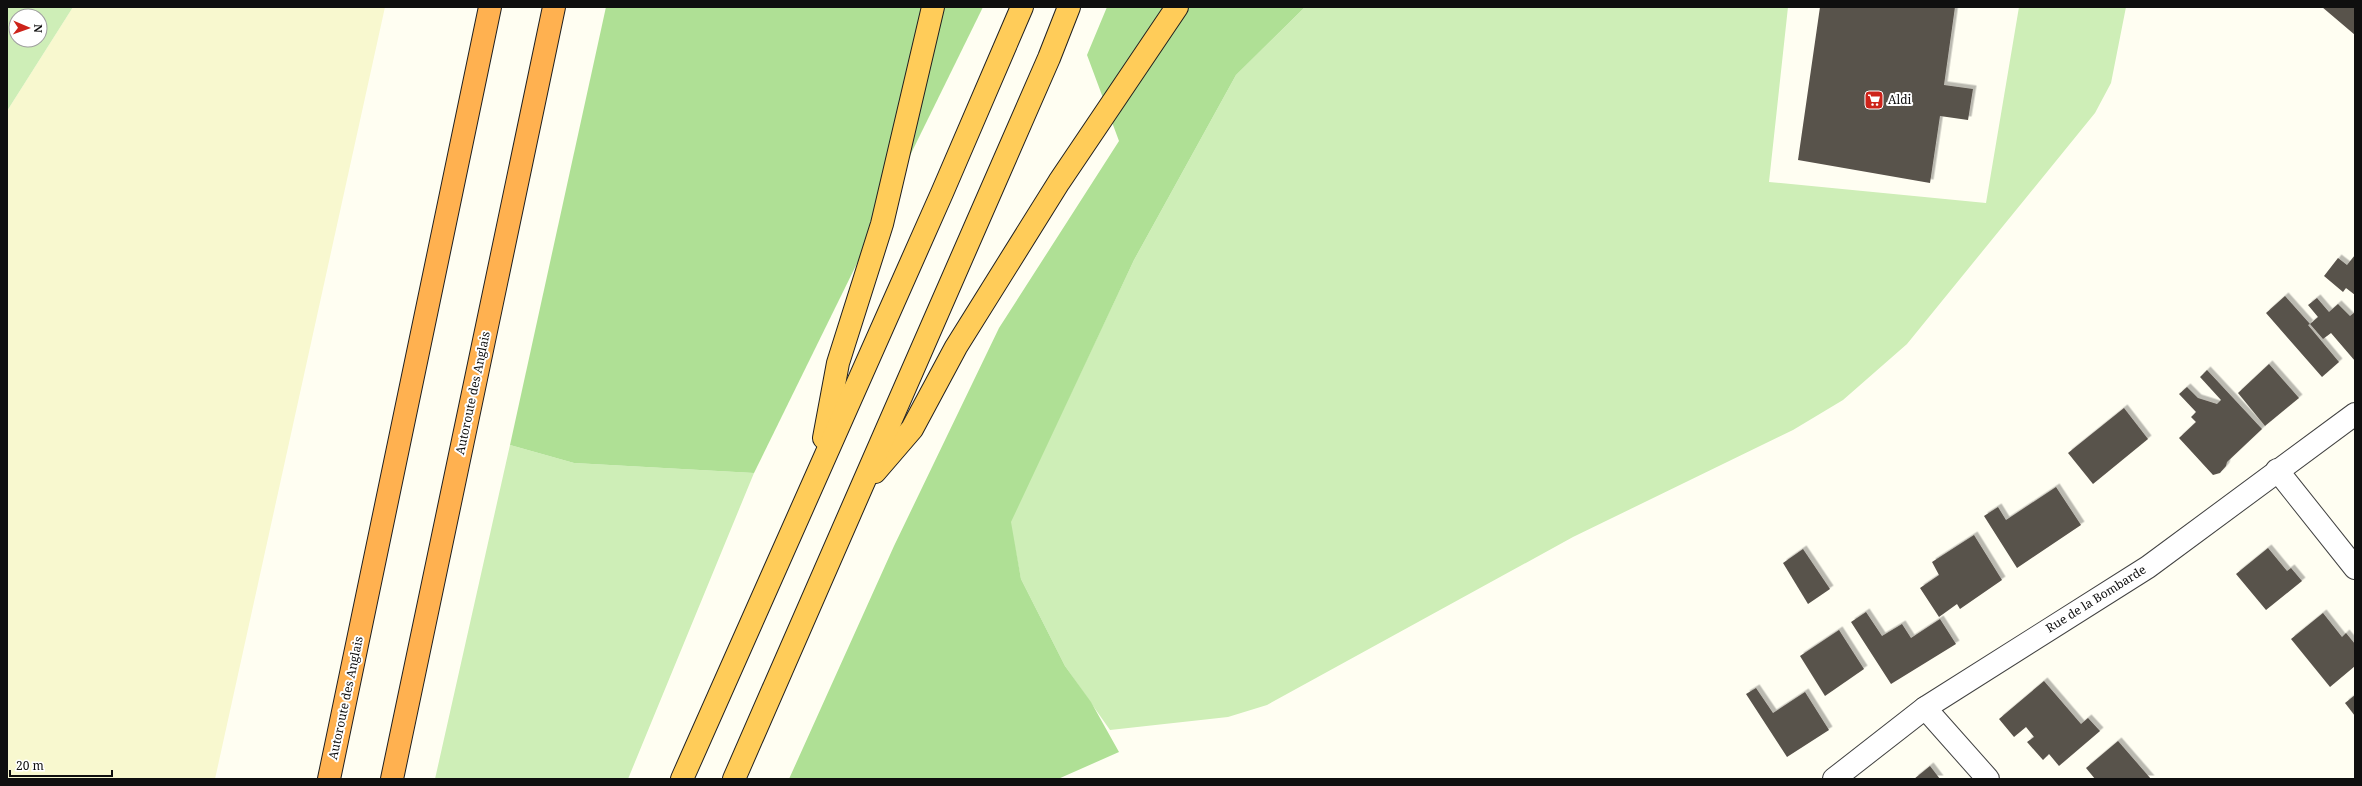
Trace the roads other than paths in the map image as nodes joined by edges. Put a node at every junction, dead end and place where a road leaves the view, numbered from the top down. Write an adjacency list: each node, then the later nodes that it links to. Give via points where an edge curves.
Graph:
1 (490, 7): 13 (highway, Autoroute des Anglais)
2 (554, 7): 14 (highway, Autoroute des Anglais)
3 (933, 7): 9 (highway, via 882,224 838,363)
4 (1022, 7): 9 (highway)
5 (1069, 7): 10 (highway)
6 (1177, 7): 10 (highway, via 1058,182 956,347 912,429)
7 (2355, 414): 8 (street, Rue de la Bombarde)
8 (2277, 470): 11 (street); 12 (street, Rue de la Bombarde, via 2148,567)
9 (818, 474): 15 (highway)
10 (860, 490): 16 (highway)
11 (2355, 568)
12 (1925, 708): 17 (street, Rue de la Bombarde); 18 (street)
13 (329, 779)
14 (392, 779)
15 (682, 779)
16 (734, 779)
17 (1834, 779)
18 (1988, 779)

